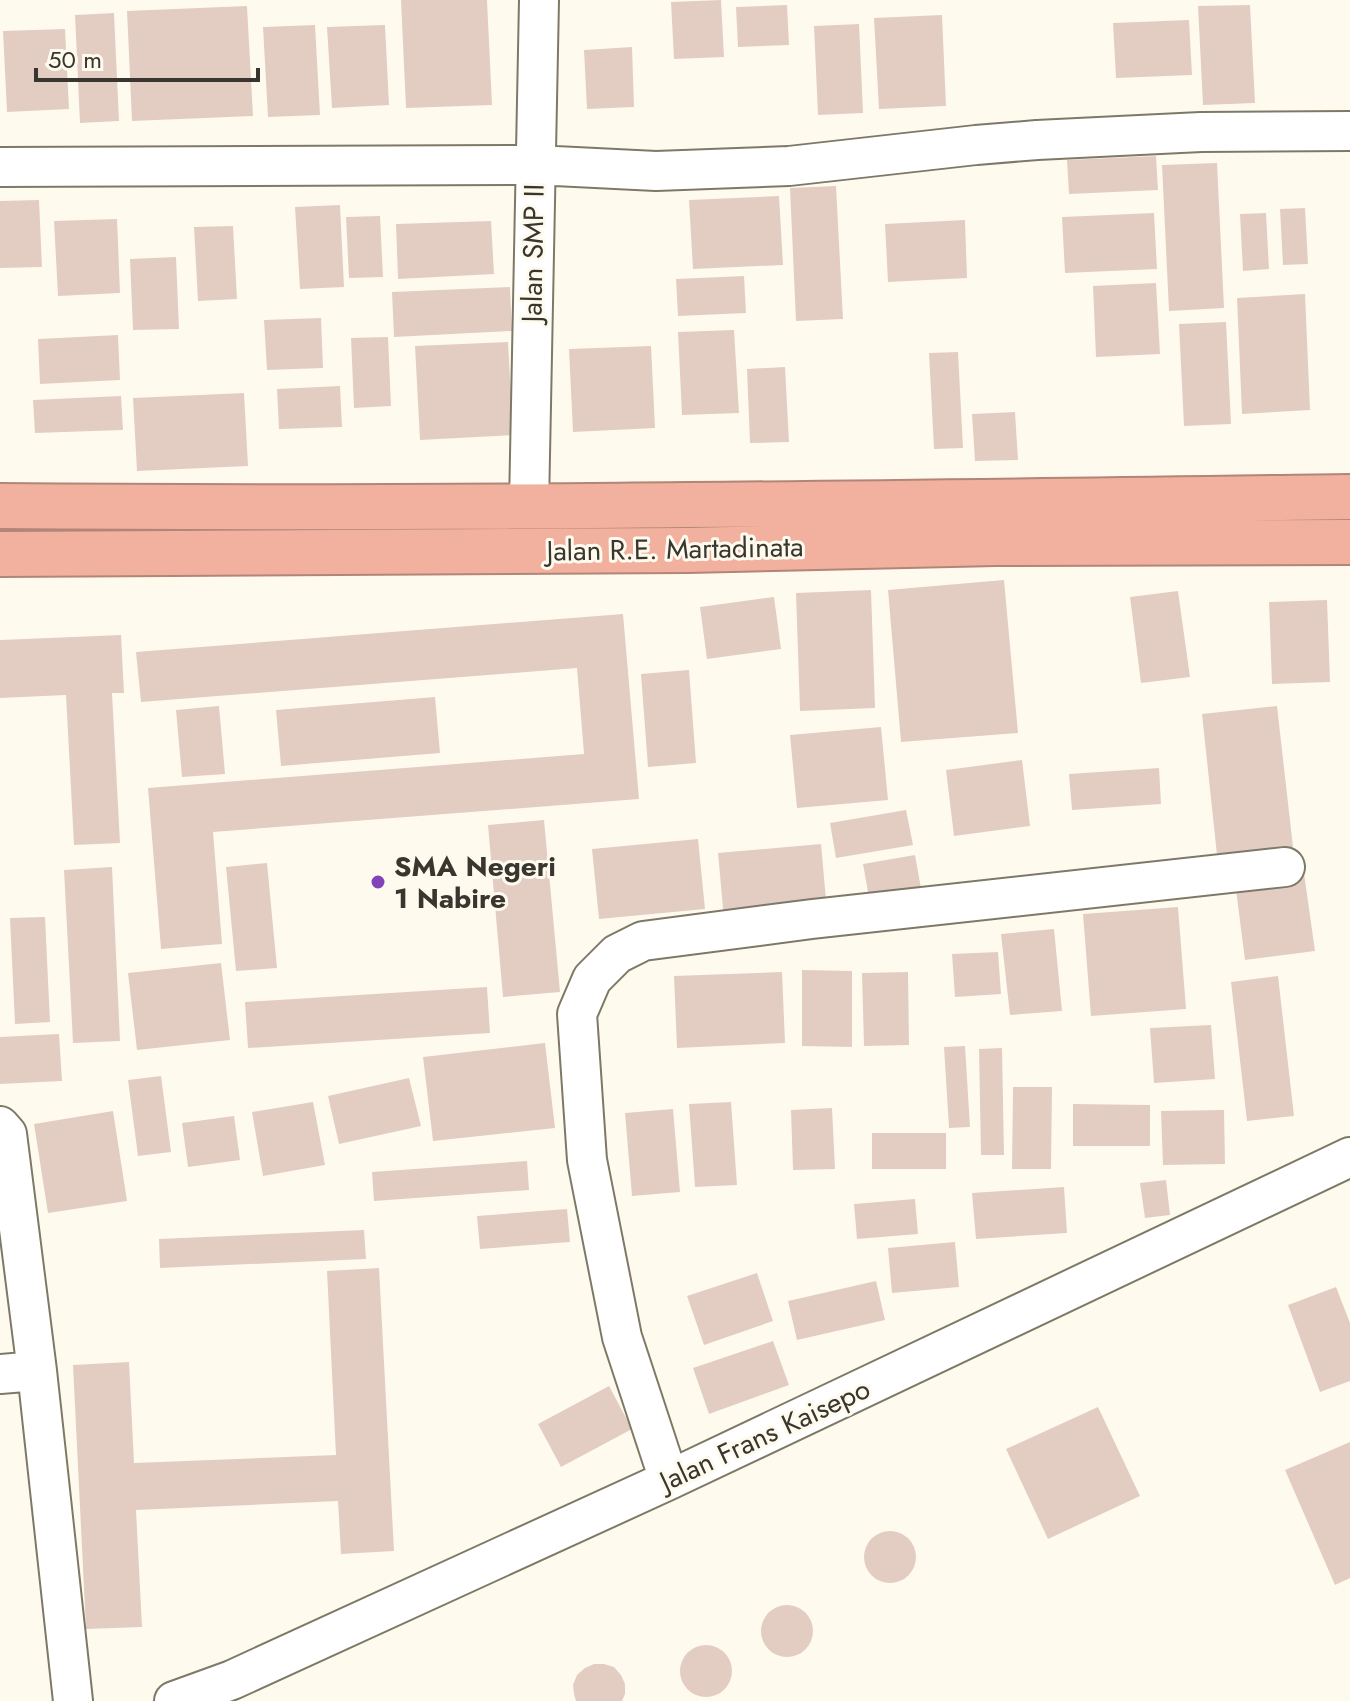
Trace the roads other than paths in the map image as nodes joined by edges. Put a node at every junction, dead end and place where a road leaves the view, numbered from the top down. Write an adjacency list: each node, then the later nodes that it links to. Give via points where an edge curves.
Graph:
1 (539, 0): 3 (street, Jalan SMP II)
2 (1350, 131): 3 (street, via 1037,140 789,166 656,171)
3 (535, 165): 4 (street); 8 (street, Jalan SMP II)
4 (0, 167)
5 (1350, 497): 6 (highway, Jalan R.E. Martadinata)
6 (782, 504): 8 (highway, Jalan R.E. Martadinata); 10 (highway)
7 (0, 506): 8 (highway, Jalan R.E. Martadinata)
8 (529, 506)
9 (1350, 542): 10 (highway, Jalan R.E. Martadinata)
10 (784, 548): 11 (highway, Jalan R.E. Martadinata)
11 (0, 554)
12 (1285, 867): 16 (street, via 643,941 617,954 592,979 577,1014 587,1160 622,1337)
13 (0, 1126): 15 (street, via 7,1134)
14 (1350, 1157): 16 (street, Jalan Frans Kaisepo)
15 (18, 1373): 17 (street)
16 (669, 1480): 18 (street, Jalan Frans Kaisepo, via 232,1680)
17 (73, 1701)
18 (174, 1701)

